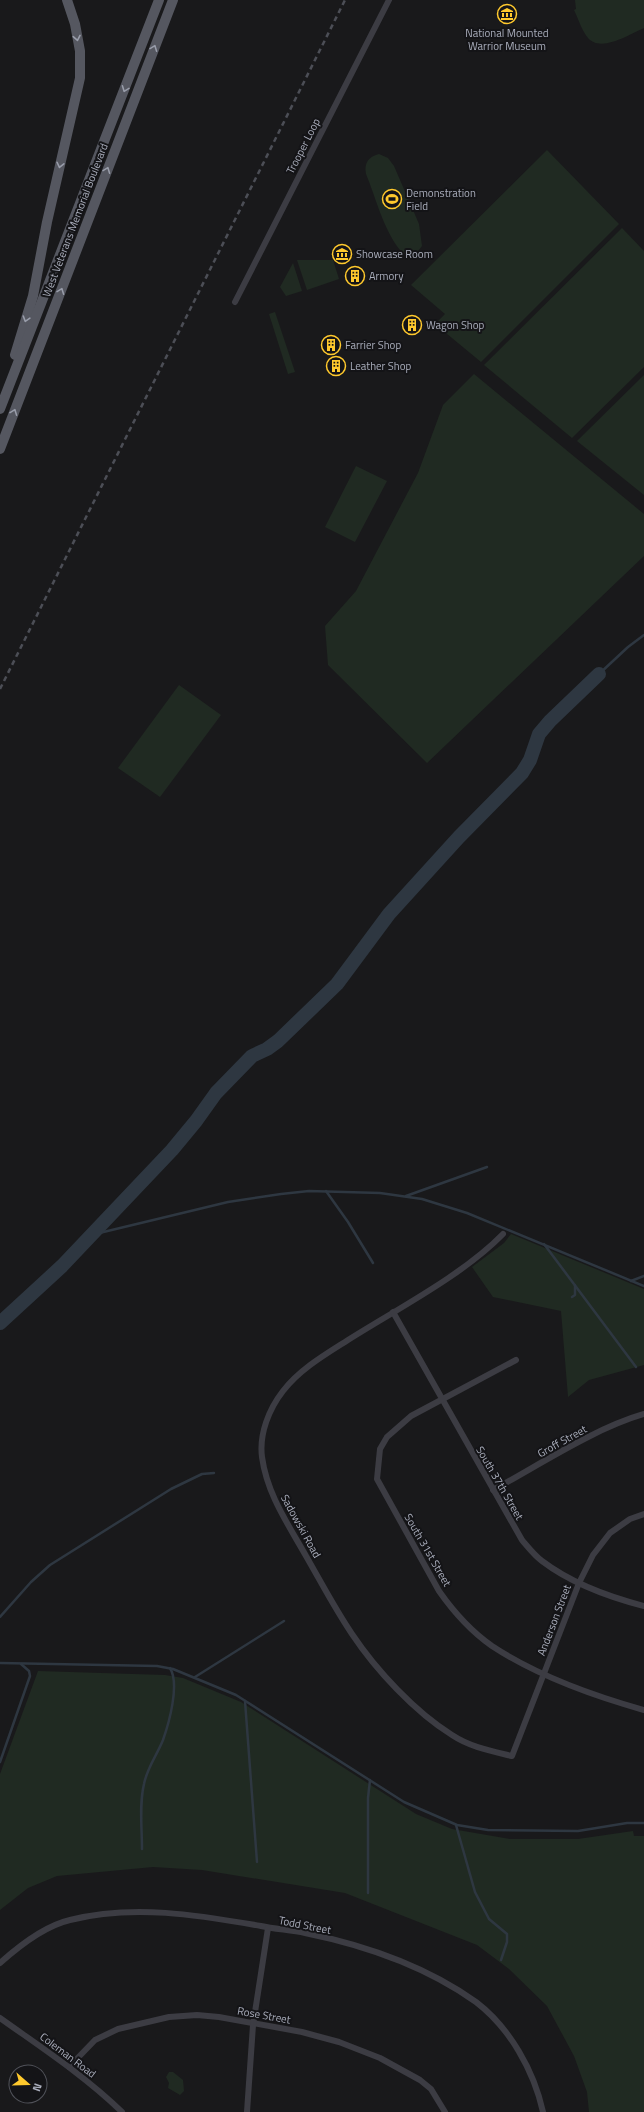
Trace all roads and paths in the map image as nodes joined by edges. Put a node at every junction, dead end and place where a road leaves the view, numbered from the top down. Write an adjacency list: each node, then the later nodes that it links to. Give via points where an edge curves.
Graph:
1 (67, 0): 6 (main road, one-way to 6, via 80,52 80,78 33,296)
2 (158, 0): 7 (main road, West Veterans Memorial Boulevard, one-way to 7)
3 (173, 0): 8 (main road, West Veterans Memorial Boulevard, one-way to 3)
4 (389, 0): 5 (street, Trooper Loop)
5 (235, 302)
6 (0, 405)
7 (0, 409)
8 (0, 449)
9 (503, 1234): 10 (street, Sadowski Road, via 456,1272)
10 (392, 1312): 12 (street, South 37th Street); 20 (street, Sadowski Road, via 310,1365 284,1390 265,1425 262,1440 267,1480 274,1500 352,1634 380,1671 431,1720 452,1736 480,1748)
11 (516, 1360): 12 (street, South 31st Street)
12 (441, 1399): 14 (street, South 37th Street); 18 (street, South 31st Street, via 411,1416 387,1437 380,1449 377,1479 426,1571 450,1607 491,1645)
13 (644, 1414): 14 (street, Groff Street, via 597,1433)
14 (493, 1490): 16 (street, South 37th Street, via 526,1545 540,1560)
15 (644, 1514): 16 (street, Anderson Street, via 630,1519 610,1533 593,1555)
16 (579, 1583): 17 (street, South 37th Street); 18 (street, Anderson Street)
17 (644, 1606)
18 (544, 1673): 19 (street, South 31st Street); 20 (street, Anderson Street)
19 (644, 1710)
20 (512, 1756)
21 (268, 1928): 22 (street, Todd Street, via 169,1912 110,1913 69,1920 17,1947); 24 (street); 29 (street, Todd Street, via 305,1933 365,1949 444,1982 477,2003 500,2024 519,2051 531,2073)
22 (0, 1963)
23 (0, 2018): 25 (street, Coleman Road)
24 (253, 2024): 25 (street, Rose Street, via 197,2016 169,2017 143,2022 118,2029 95,2040); 27 (street); 28 (street, Rose Street, via 302,2032 339,2042 380,2058 431,2089)
25 (69, 2067): 26 (street, Coleman Road)
26 (122, 2112)
27 (247, 2112)
28 (445, 2112)
29 (543, 2112)

